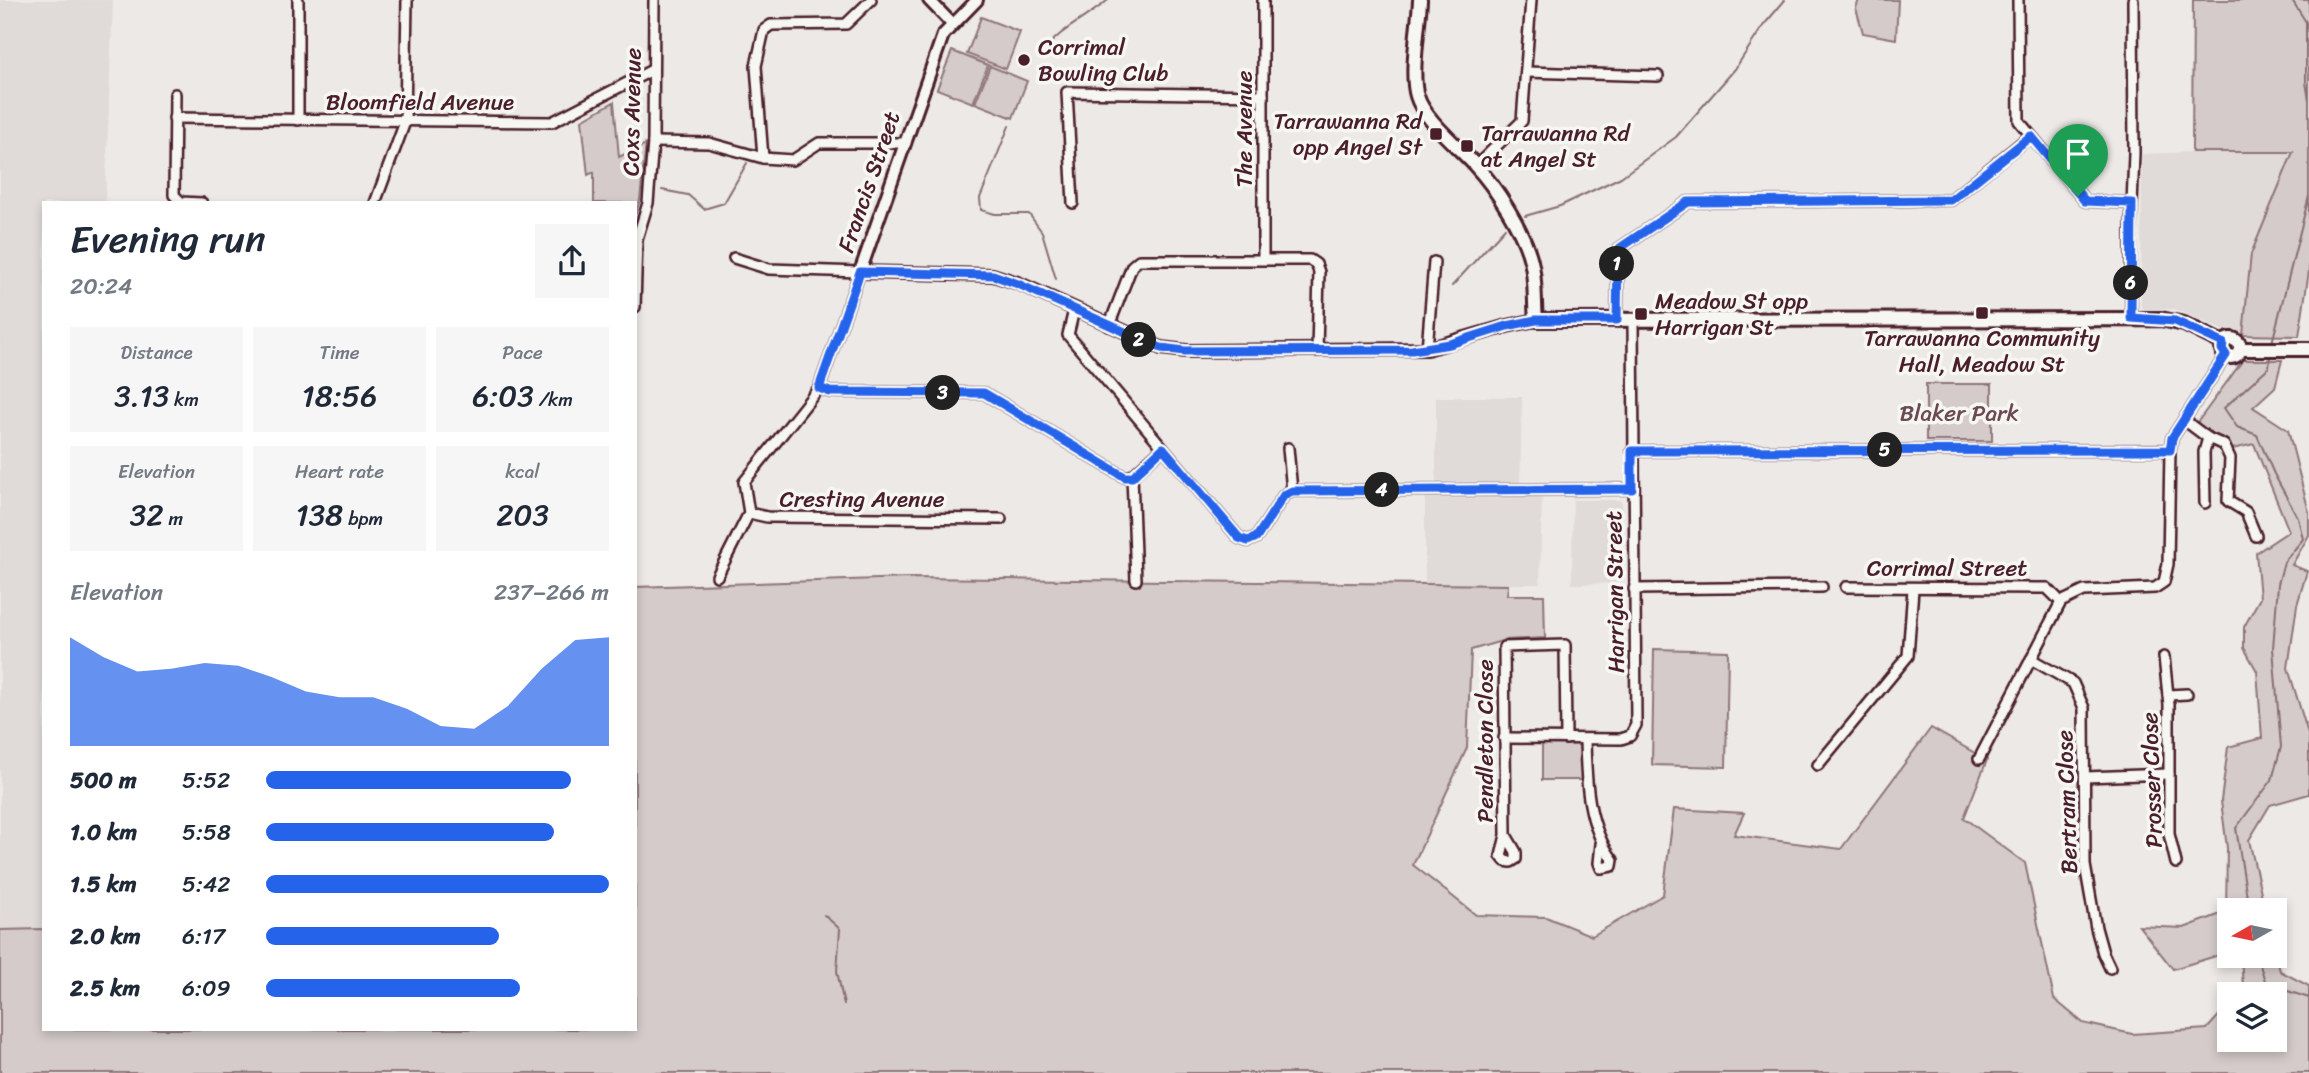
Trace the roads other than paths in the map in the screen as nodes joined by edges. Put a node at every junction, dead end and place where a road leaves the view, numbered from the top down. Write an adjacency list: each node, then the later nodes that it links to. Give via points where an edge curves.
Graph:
1 (298, 0): 19 (street)
2 (407, 0): 20 (street)
3 (654, 0): 13 (street, Coxs Avenue)
4 (871, 0): 24 (street, via 846,24 771,25 764,30 756,66)
5 (929, 0): 12 (street)
6 (976, 0): 12 (street, Francis Street)
7 (1263, 0): 17 (street, The Avenue)
8 (1420, 0): 25 (main road, via 1417,97 1426,114)
9 (1531, 0): 14 (street)
10 (2018, 0): 21 (street, via 2020,121)
11 (2133, 0): 29 (street)
12 (952, 24): 23 (street, Francis Street, via 943,35)
13 (653, 69): 20 (street, Bloomfield Avenue, via 552,122); 22 (street, Coxs Avenue)
14 (1526, 72): 15 (street); 25 (street, via 1522,121)
15 (1658, 76)
16 (175, 94): 18 (street)
17 (1263, 95): 28 (street, via 1067,92); 32 (street, The Avenue)
18 (174, 118): 19 (street, Bloomfield Avenue); 26 (street, via 174,195)
19 (298, 120): 20 (street, Bloomfield Avenue)
20 (405, 122): 27 (street)
21 (2031, 136): 29 (street, via 2085,201); 38 (street, via 1951,200 1688,202 1620,248)
22 (653, 142): 24 (street, via 709,142); 30 (street, Coxs Avenue, via 648,203)
23 (906, 143): 24 (street, via 819,143 793,160); 34 (street, Francis Street)
24 (763, 158)
25 (1476, 166): 37 (main road, via 1496,190 1528,250)
26 (180, 201)
27 (376, 201)
28 (1073, 203)
29 (2132, 203): 36 (street)
30 (637, 236)
31 (734, 258): 34 (street, via 769,269)
32 (1263, 259): 40 (street, via 1139,260 1132,266); 44 (street, via 1316,264)
33 (1434, 261): 41 (street)
34 (860, 272): 35 (street, via 993,275); 45 (street, Francis Street)
35 (1074, 310): 40 (street); 48 (street, via 1068,335)
36 (2131, 318): 39 (main road); 42 (main road, via 2175,321)
37 (1536, 320): 38 (main road); 41 (street)
38 (1617, 320): 39 (main road)
39 (1633, 321): 51 (street, Harrigan Street)
40 (1109, 326): 44 (street, via 1161,348 1185,351)
41 (1427, 349): 44 (street)
42 (2224, 349): 43 (main road, via 2228,339 2235,339 2241,349); 46 (street)
43 (2309, 349)
44 (1317, 351)
45 (819, 388): 52 (street, via 830,392 984,393); 56 (street, Cresting Avenue, via 744,482)
46 (2184, 420): 47 (street); 50 (street)
47 (2208, 438): 55 (street, via 2204,452); 58 (street, via 2224,445 2230,458 2228,501 2246,512)
48 (1163, 448): 52 (street); 54 (street, via 1239,538 1257,537 1284,495)
49 (1288, 449): 54 (street)
50 (2170, 450): 51 (street); 65 (street, via 2164,582 2149,589 2084,592)
51 (1632, 451): 53 (street, Harrigan Street)
52 (1132, 477): 60 (street)
53 (1632, 489): 54 (street); 63 (street, Harrigan Street)
54 (1292, 491)
55 (2206, 503)
56 (749, 513): 57 (street, Cresting Avenue, via 767,517); 59 (street)
57 (1001, 519)
58 (2256, 536)
59 (717, 576)
60 (1136, 580)
61 (1822, 587): 63 (street)
62 (1846, 587): 64 (street, Corrimal Street)
63 (1634, 589): 72 (street, Harrigan Street, via 1636,725 1630,736 1621,739)
64 (1913, 589): 65 (street, Corrimal Street, via 2048,587); 74 (street, via 1908,656)
65 (2062, 602): 67 (street)
66 (2164, 657): 69 (street, Prosser Close)
67 (2031, 659): 73 (street); 76 (street, Bertram Close, via 2073,683 2084,708)
68 (2187, 694): 69 (street, Prosser Close)
69 (2168, 695): 75 (street, Prosser Close)
70 (1504, 738): 71 (street); 71 (street, Pendleton Close, via 1504,647 1566,645); 77 (street, Pendleton Close)
71 (1566, 739): 72 (street)
72 (1585, 740): 78 (street, via 1586,785)
73 (1979, 759)
74 (1818, 765)
75 (2169, 774): 76 (street); 79 (street, Prosser Close, via 2169,834)
76 (2085, 777): 80 (street, Bertram Close, via 2085,865 2096,928)
77 (1506, 835)
78 (1601, 844)
79 (2176, 863)
80 (2110, 968)

